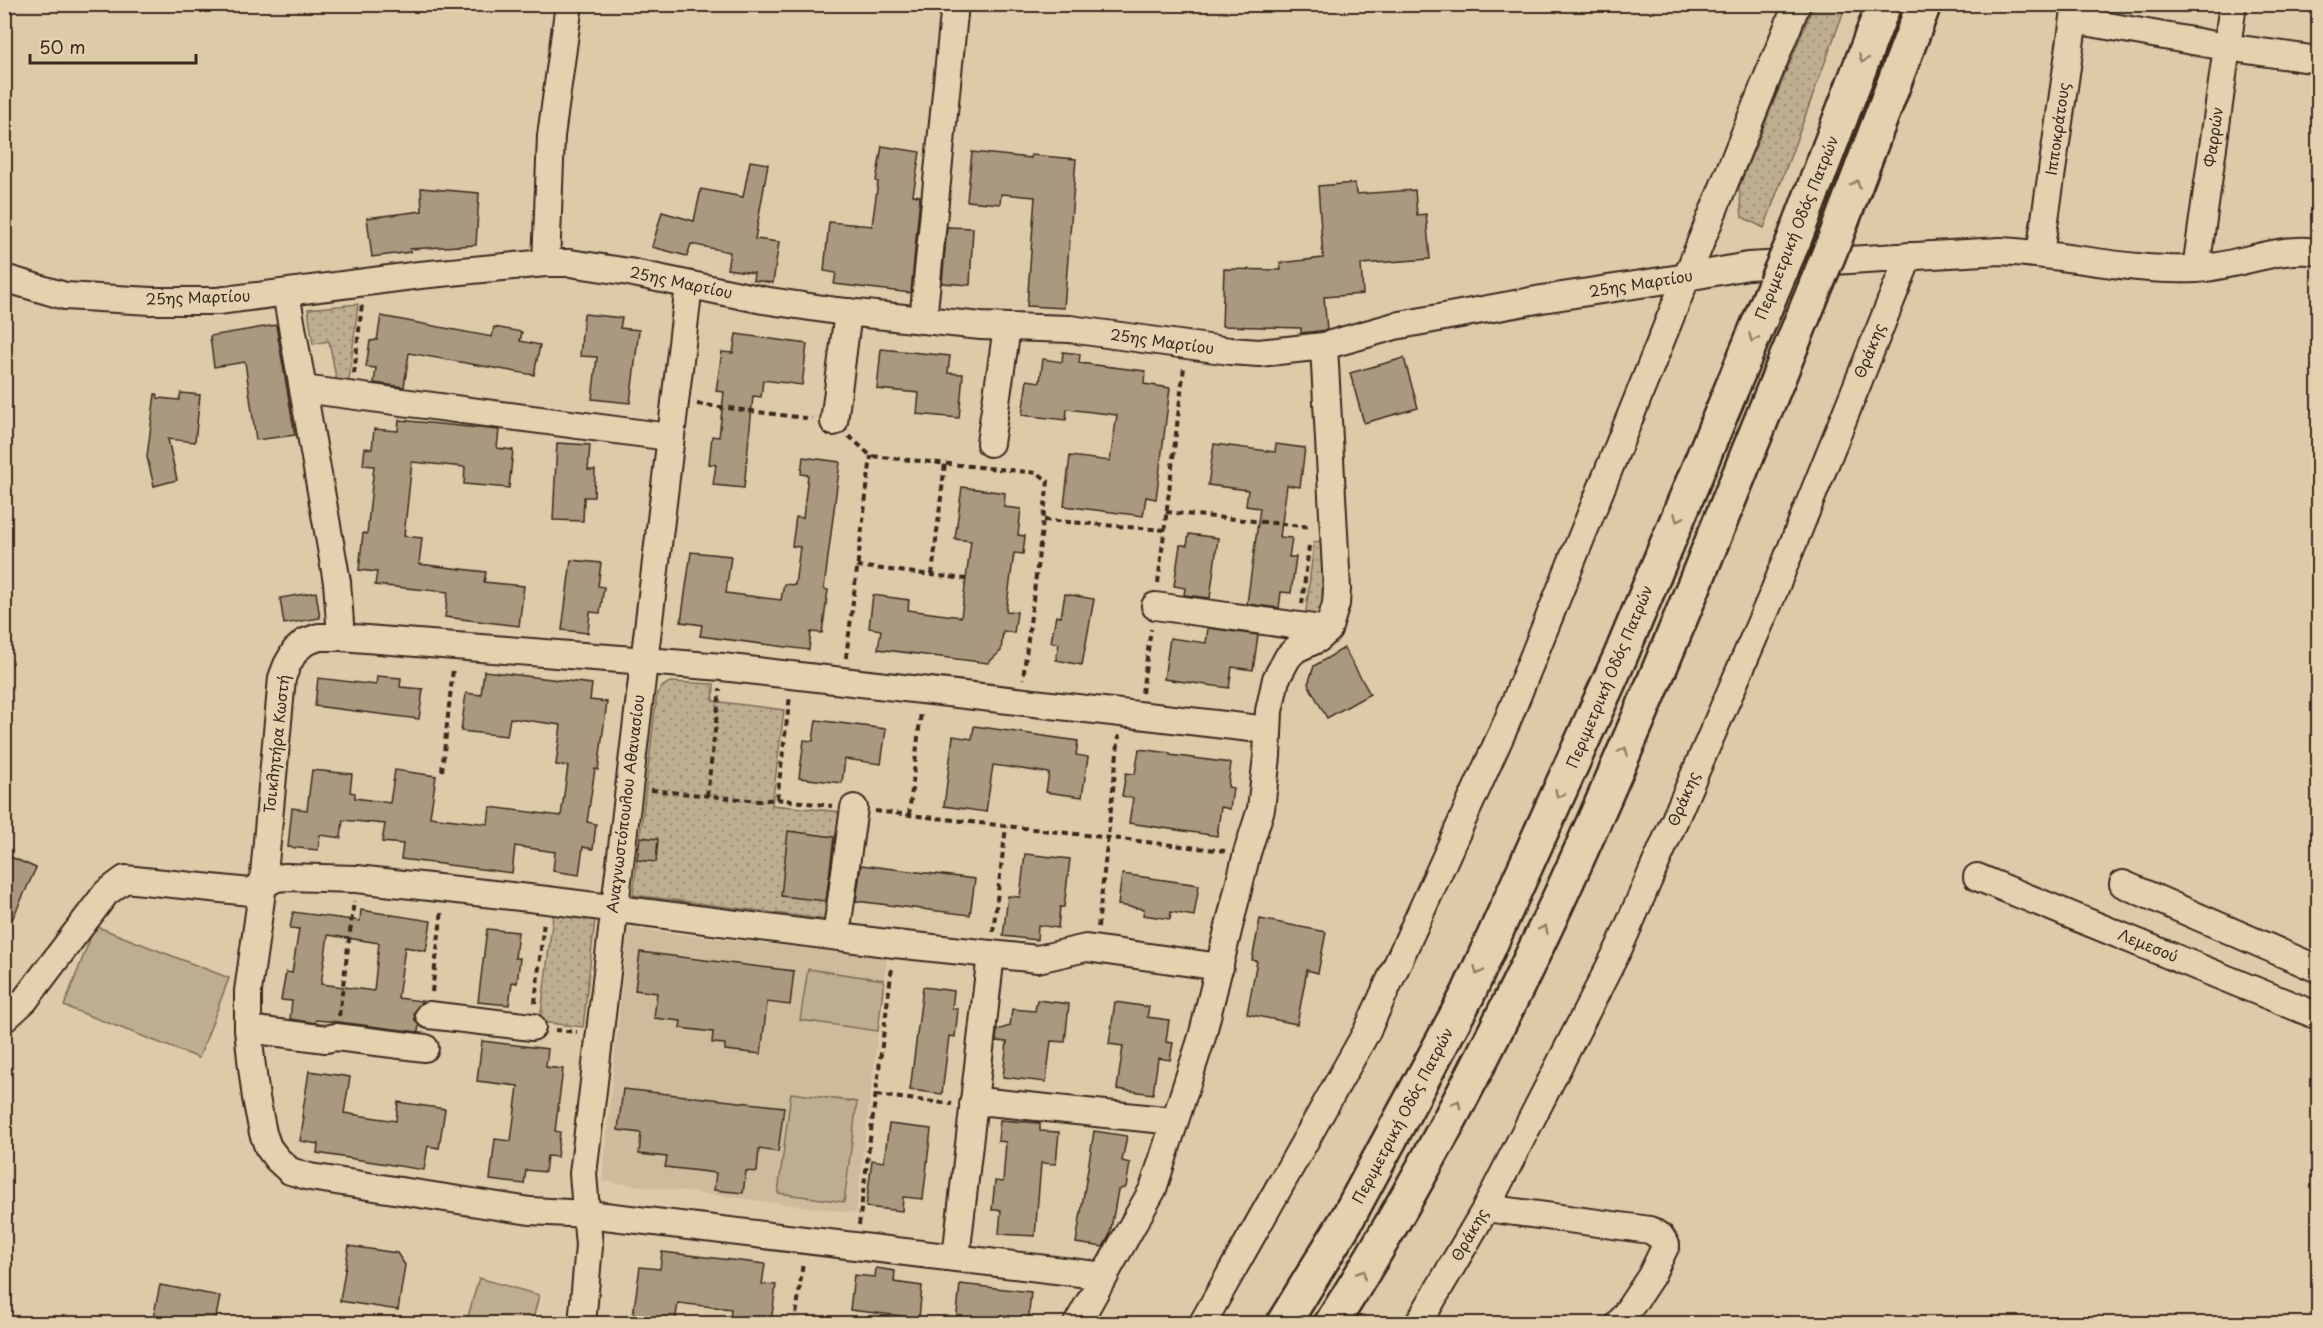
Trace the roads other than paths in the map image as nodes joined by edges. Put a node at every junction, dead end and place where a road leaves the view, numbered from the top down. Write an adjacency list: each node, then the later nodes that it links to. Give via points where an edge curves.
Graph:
1 (569, 4): 13 (street, via 551,136)
2 (955, 4): 20 (street)
3 (1797, 4): 15 (street)
4 (1884, 4): 56 (highway, Περιμετρική Οδός Πατρών, one-way to 56, bridge, via 1794,240 1621,655 1468,993 1346,1221)
5 (1924, 4): 57 (highway, one-way to 5, bridge, via 1381,1245 1441,1136 1505,1012 1575,862 1659,671 1835,239)
6 (2233, 4): 8 (street, Φαρρών)
7 (2075, 12): 8 (street); 11 (street, Ιπποκράτους)
8 (2226, 47): 9 (street); 14 (street, Φαρρών)
9 (2319, 60)
10 (2319, 252): 14 (street, 25ης Μαρτίου, via 2305,250)
11 (2040, 254): 12 (street, 25ης Μαρτίου, via 2000,251); 14 (street, 25ης Μαρτίου, via 2134,268)
12 (1909, 256): 15 (street, 25ης Μαρτίου, via 1748,266); 49 (street, Θράκης, via 1772,596 1619,948)
13 (546, 263): 17 (street, 25ης Μαρτίου, via 598,266); 18 (street, 25ης Μαρτίου)
14 (2196, 269)
15 (1687, 277): 22 (street, 25ης Μαρτίου, via 1395,326); 55 (street, via 1506,724 1366,1033)
16 (4, 278): 18 (street, 25ης Μαρτίου, via 65,296 218,301)
17 (688, 285): 19 (street, 25ης Μαρτίου); 25 (street, Αναγνωστόπουλου Αθανασίου)
18 (286, 293): 23 (street)
19 (848, 312): 20 (street, 25ης Μαρτίου); 24 (street)
20 (923, 320): 21 (street, 25ης Μαρτίου)
21 (1007, 328): 22 (street, 25ης Μαρτίου, via 1070,329 1259,352); 26 (street)
22 (1324, 346): 28 (street, via 1336,604)
23 (303, 389): 25 (street); 29 (street, via 337,582)
24 (834, 422)
25 (669, 437): 30 (street, Αναγνωστόπουλου Αθανασίου)
26 (990, 443)
27 (1155, 606): 28 (street)
28 (1328, 630): 31 (street, via 1296,649 1282,666 1272,694)
29 (341, 637): 30 (street, Τσικλητήρα Κωστή); 35 (street, Τσικλητήρα Κωστή, via 319,637 305,642 295,651 282,678)
30 (643, 660): 31 (street, Τσικλητήρα Κωστή); 36 (street, Αναγνωστόπουλου Αθανασίου)
31 (1268, 730): 39 (street, via 1261,809)
32 (854, 808): 37 (street)
33 (1977, 877): 42 (street, Λεμεσού)
34 (2123, 884): 40 (street)
35 (262, 885): 36 (street, via 286,877 357,879); 43 (street, via 250,892 125,879 106,893 25,1000); 45 (street, Τσικλητήρα Κωστή, via 250,967)
36 (613, 908): 37 (street); 50 (street, Αναγνωστόπουλου Αθανασίου, via 582,1185)
37 (836, 936): 38 (street)
38 (991, 954): 39 (street, via 1038,959 1086,948); 47 (street)
39 (1220, 967): 48 (street, via 1203,1037)
40 (2319, 969)
41 (429, 1015): 44 (street)
42 (2319, 1016)
43 (4, 1019)
44 (532, 1027)
45 (248, 1029): 46 (street); 50 (street, Τσικλητήρα Κωστή, via 259,1118 268,1146 291,1170 310,1177 530,1210)
46 (425, 1048)
47 (974, 1104): 48 (street, via 988,1102); 51 (street)
48 (1174, 1121): 52 (street, via 1153,1189)
49 (1486, 1208): 58 (street, Θράκης); 59 (street, via 1650,1230 1661,1237 1666,1245 1661,1257)
50 (588, 1214): 51 (street); 53 (street, Αναγνωστόπουλου Αθανασίου)
51 (956, 1257): 52 (street)
52 (1106, 1276): 54 (street)
53 (582, 1323)
54 (1077, 1323)
55 (1202, 1323)
56 (1283, 1323)
57 (1331, 1323)
58 (1418, 1323)
59 (1619, 1323)

